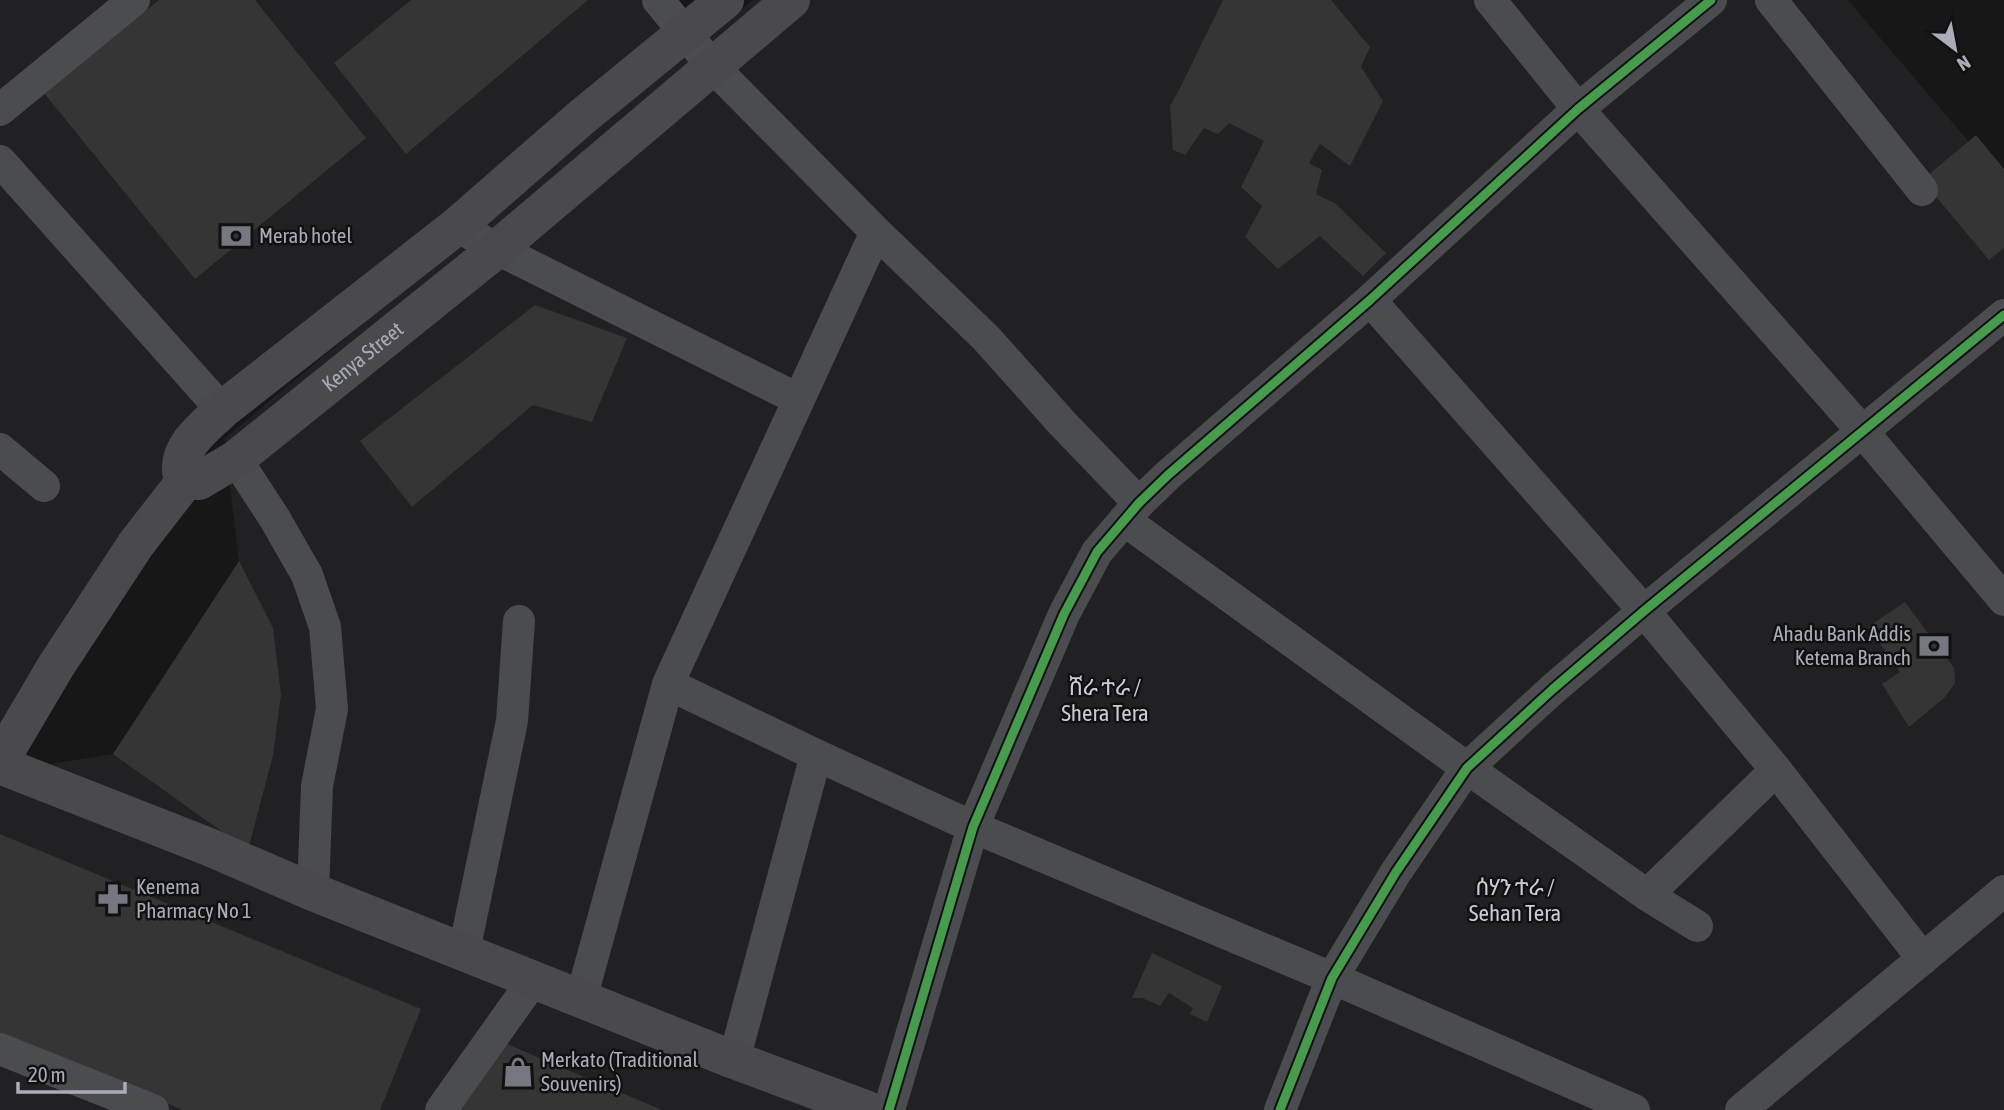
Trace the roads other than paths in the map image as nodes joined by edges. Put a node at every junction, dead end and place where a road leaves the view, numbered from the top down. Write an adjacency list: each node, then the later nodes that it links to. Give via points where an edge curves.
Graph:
1 (134, 0): 11 (street)
2 (658, 0): 8 (street)
3 (725, 0): 8 (main road)
4 (791, 0): 9 (main road, Kenya Street)
5 (1490, 0): 10 (street)
6 (1711, 0): 10 (street)
7 (1771, 0): 13 (street)
8 (684, 34): 9 (street); 14 (main road)
9 (713, 68): 15 (street); 16 (main road, Kenya Street)
10 (1578, 108): 17 (street); 21 (street)
11 (0, 110)
12 (0, 161): 20 (street)
13 (1922, 190)
14 (457, 226): 16 (street); 20 (main road)
15 (876, 232): 19 (street); 26 (street, via 986,338 1062,423)
16 (497, 249): 19 (street); 23 (main road, Kenya Street)
17 (1370, 300): 26 (street); 28 (street)
18 (2004, 315): 21 (street)
19 (798, 399): 30 (street)
20 (222, 410): 24 (main road, via 193,438 184,454 181,470)
21 (1863, 432): 27 (street); 28 (street)
22 (0, 449): 25 (street)
23 (236, 459): 24 (main road, Kenya Street, via 200,481); 37 (street, via 307,575 325,627 332,709 317,786)
24 (185, 481): 32 (main road, via 136,544 56,666)
25 (44, 485)
26 (1131, 511): 33 (street); 35 (street, via 1097,552 1064,614)
27 (2004, 600)
28 (1644, 611): 33 (street); 34 (street)
29 (519, 621): 40 (street, via 512,721)
30 (668, 684): 31 (street); 44 (street)
31 (816, 755): 35 (street); 46 (street)
32 (0, 763): 37 (main road)
33 (1466, 768): 38 (street); 42 (street)
34 (1776, 770): 38 (street); 41 (street)
35 (973, 827): 42 (street); 50 (street)
36 (2004, 891): 41 (street)
37 (313, 892): 40 (main road)
38 (1647, 895): 39 (street)
39 (1697, 926)
40 (464, 951): 43 (main road)
41 (1923, 959): 53 (street)
42 (1332, 978): 51 (street); 52 (street)
43 (534, 979): 44 (main road); 48 (street)
44 (581, 999): 46 (main road)
45 (0, 1049): 47 (street)
46 (734, 1060): 49 (main road)
47 (153, 1110)
48 (441, 1110)
49 (868, 1110)
50 (888, 1110)
51 (1280, 1110)
52 (1634, 1110)
53 (1741, 1110)

